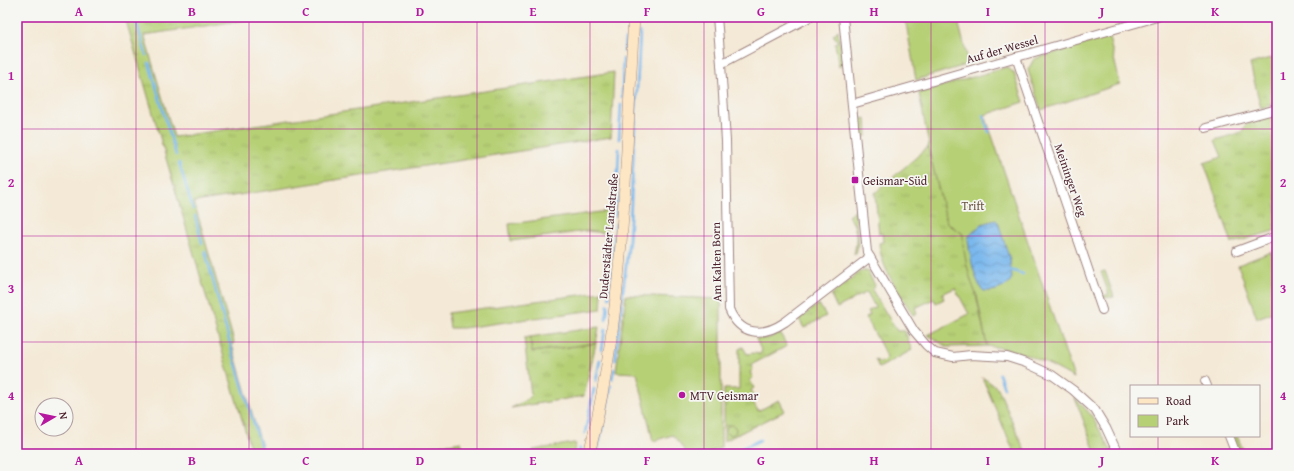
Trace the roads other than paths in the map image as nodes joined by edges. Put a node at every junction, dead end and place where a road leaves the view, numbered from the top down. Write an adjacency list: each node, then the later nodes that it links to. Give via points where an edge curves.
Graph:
1 (634, 17): 17 (main road, Duderstädter Landstraße, via 620,268 607,370)
2 (717, 17): 8 (street, Am Kalten Born)
3 (810, 17): 8 (street)
4 (843, 17): 9 (street)
5 (1158, 17): 6 (street, Auf der Wessel)
6 (1135, 20): 7 (street, Auf der Wessel)
7 (1016, 57): 9 (street, Auf der Wessel); 15 (street, Meininger Weg)
8 (720, 64): 14 (street, Am Kalten Born, via 726,150 728,301 735,321 743,328 753,331 764,332 773,329)
9 (852, 104): 14 (street, via 867,252)
10 (1277, 109): 11 (street)
11 (1206, 128)
12 (1277, 236): 13 (street)
13 (1237, 251)
14 (870, 257): 18 (street, via 914,331 935,353 945,356 1007,357 1052,375 1095,410)
15 (1102, 310)
16 (1229, 437): 19 (street)
17 (589, 454)
18 (1118, 454)
19 (1236, 454)

